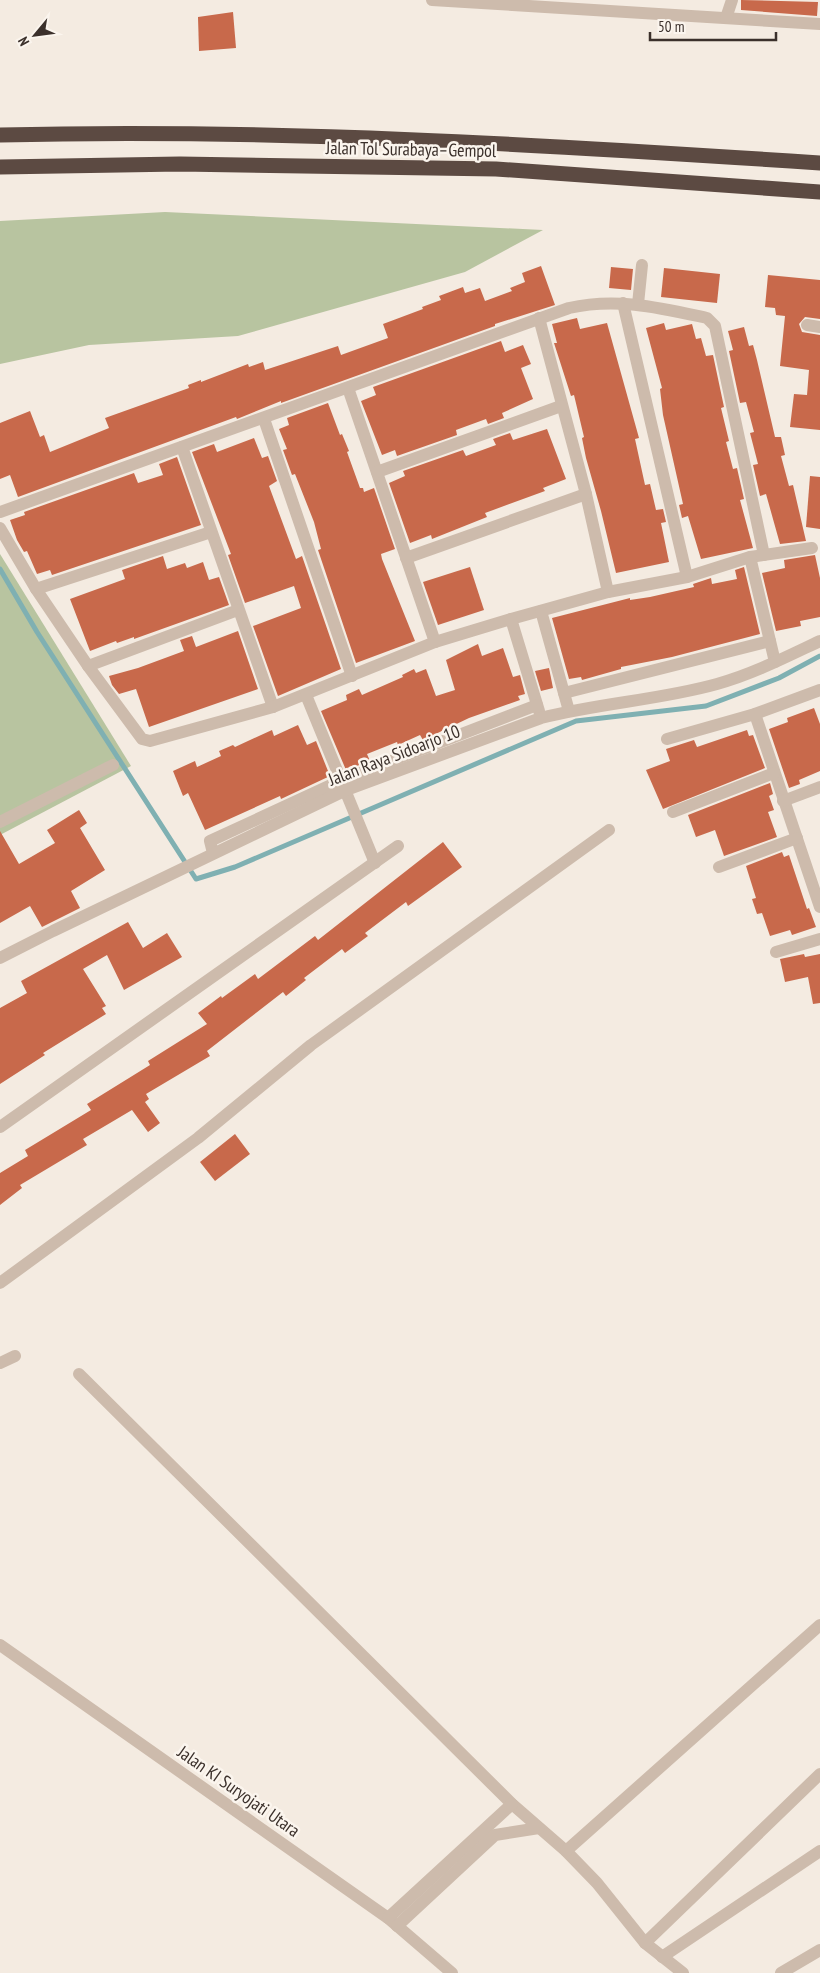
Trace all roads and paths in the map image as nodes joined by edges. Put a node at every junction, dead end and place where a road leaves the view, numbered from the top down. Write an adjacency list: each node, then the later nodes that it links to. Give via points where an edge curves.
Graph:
1 (432, 0): 3 (street)
2 (732, 0): 3 (street)
3 (726, 18): 4 (street)
4 (820, 24)
5 (0, 135): 6 (highway, Jalan Tol Surabaya–Gempol, via 96,134 524,144)
6 (820, 163)
7 (0, 167): 8 (highway, Jalan Tol Surabaya–Gempol, via 180,164 496,169)
8 (820, 192)
9 (642, 265): 11 (street)
10 (623, 303): 11 (street); 12 (street, via 584,305); 26 (street)
11 (638, 304): 23 (street, via 707,318 715,326)
12 (539, 318): 13 (street); 14 (street)
13 (348, 388): 15 (street); 17 (street)
14 (561, 406): 17 (street); 18 (street)
15 (264, 419): 16 (street); 37 (street)
16 (182, 447): 19 (street); 21 (street)
17 (377, 472): 24 (street)
18 (586, 494): 24 (street); 28 (street)
19 (0, 512)
20 (0, 528): 27 (street)
21 (211, 532): 27 (street); 29 (street)
22 (812, 548): 23 (street)
23 (764, 556): 25 (street)
24 (406, 558): 33 (street)
25 (750, 558): 26 (street); 34 (street)
26 (687, 577): 28 (street)
27 (36, 589): 36 (street)
28 (608, 592): 30 (street)
29 (238, 610): 36 (street); 42 (street)
30 (541, 611): 31 (street); 39 (street)
31 (512, 619): 33 (street); 41 (street)
32 (820, 641): 35 (street, Jalan Raya Sidoarjo 10)
33 (435, 642): 37 (street)
34 (770, 642): 35 (street); 39 (street)
35 (775, 662): 43 (street, Jalan Raya Sidoarjo 10, via 750,674 716,684)
36 (88, 666): 42 (street, via 146,740)
37 (352, 676): 40 (street)
38 (820, 690): 44 (street)
39 (564, 693): 43 (street)
40 (306, 695): 42 (street); 50 (street)
41 (537, 704): 45 (street); 50 (street)
42 (273, 707)
43 (569, 711): 45 (street, Jalan Raya Sidoarjo 10)
44 (755, 714): 46 (street); 48 (street)
45 (541, 718): 50 (street, Jalan Raya Sidoarjo 10)
46 (667, 739)
47 (113, 765): 53 (street)
48 (774, 773): 51 (street); 52 (street)
49 (820, 787): 51 (street)
50 (346, 791): 57 (street); 62 (street, via 210,841 210,855)
51 (784, 801): 55 (street)
52 (672, 812)
53 (0, 822)
54 (609, 830): 64 (street, via 311,1045 198,1138)
55 (797, 838): 58 (street); 59 (street)
56 (398, 846): 57 (street)
57 (375, 863): 63 (street)
58 (719, 867)
59 (820, 907)
60 (820, 939): 61 (street)
61 (776, 952)
62 (0, 958)
63 (0, 1127)
64 (0, 1283)
65 (15, 1356): 66 (street)
66 (0, 1363)
67 (79, 1374): 71 (street)
68 (820, 1625): 73 (street)
69 (0, 1645): 75 (street, Jalan KI Suryojati Utara)
70 (820, 1774): 76 (street)
71 (512, 1804): 72 (street); 75 (street)
72 (539, 1828): 73 (street); 75 (street, via 495,1835)
73 (566, 1850): 76 (street)
74 (820, 1851): 78 (street)
75 (392, 1922): 79 (street, Jalan KI Suryojati Utara)
76 (645, 1943): 78 (street)
77 (820, 1950): 81 (street)
78 (662, 1957): 80 (street)
79 (452, 1973)
80 (683, 1973)
81 (781, 1973)

